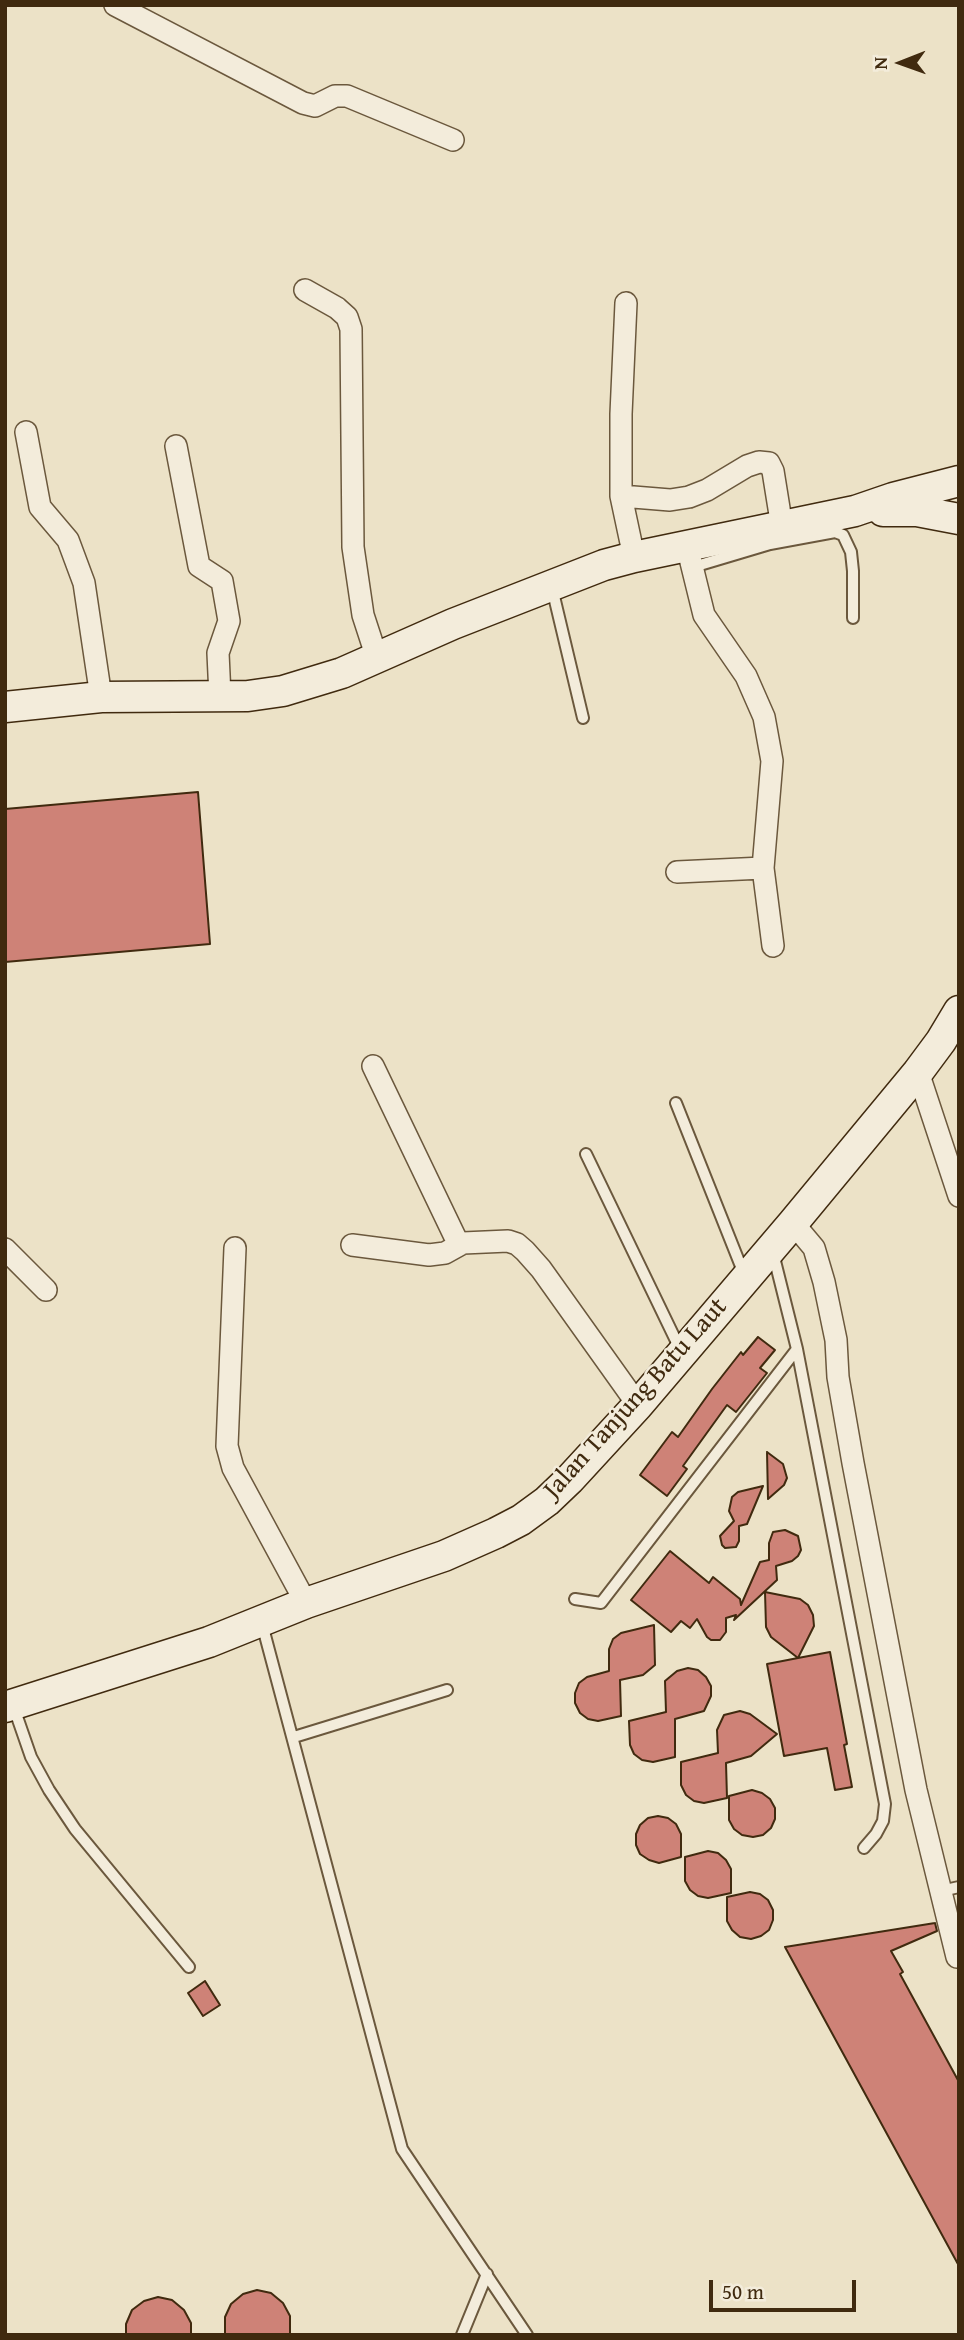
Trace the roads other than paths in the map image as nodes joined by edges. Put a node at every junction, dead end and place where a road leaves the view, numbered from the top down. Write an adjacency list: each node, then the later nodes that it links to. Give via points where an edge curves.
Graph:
1 (115, 5): 2 (street, via 303,103 315,106 346,96)
2 (453, 140)
3 (305, 290): 16 (street, via 337,308 351,329 353,548 363,615)
4 (626, 303): 8 (street)
5 (26, 432): 18 (street, via 40,507 68,540 84,583)
6 (176, 446): 17 (street, via 198,566 222,581 229,621 218,653)
7 (959, 483): 9 (street); 10 (street, via 954,503)
8 (621, 496): 11 (street, via 689,497 747,466 769,463); 12 (street)
9 (855, 511): 10 (street, via 917,511); 11 (street)
10 (959, 517)
11 (782, 527): 13 (street)
12 (634, 556): 13 (street); 14 (street)
13 (690, 557): 15 (lane, via 835,532 843,535 850,552); 21 (street, via 705,615 746,676 764,717 772,761)
14 (551, 585): 16 (street); 20 (lane)
15 (853, 618)
16 (377, 658): 17 (street, via 283,691)
17 (220, 696): 18 (street)
18 (101, 697): 19 (street)
19 (5, 706)
20 (583, 718)
21 (763, 868): 22 (street); 23 (street)
22 (677, 872)
23 (773, 946)
24 (959, 1011): 26 (street, Jalan Tanjung Batu Laut)
25 (373, 1066): 31 (street, via 453,1235)
26 (918, 1072): 29 (street); 30 (street, Jalan Tanjung Batu Laut)
27 (676, 1103): 36 (lane)
28 (586, 1154): 39 (lane)
29 (959, 1196)
30 (793, 1223): 33 (street, Jalan Tanjung Batu Laut); 48 (street, via 814,1248 824,1282 852,1463 916,1790)
31 (463, 1243): 32 (street, via 444,1254 429,1255); 40 (street, via 508,1241 525,1251)
32 (352, 1245)
33 (771, 1247): 36 (street, Jalan Tanjung Batu Laut); 38 (lane)
34 (235, 1248): 42 (street, via 228,1446 233,1468)
35 (5, 1249): 37 (street)
36 (745, 1276): 39 (street, Jalan Tanjung Batu Laut)
37 (46, 1290)
38 (797, 1349): 41 (lane, via 601,1602); 47 (lane, via 885,1804 883,1821)
39 (682, 1353): 40 (street, Jalan Tanjung Batu Laut)
40 (638, 1405): 42 (street, Jalan Tanjung Batu Laut, via 569,1480 521,1520 444,1556)
41 (575, 1599)
42 (306, 1603): 43 (street, Jalan Tanjung Batu Laut)
43 (262, 1622): 45 (street, Jalan Tanjung Batu Laut); 46 (lane)
44 (447, 1690): 46 (lane)
45 (9, 1706): 50 (lane, via 31,1757 75,1829)
46 (293, 1737): 51 (lane, via 402,2149)
47 (864, 1848)
48 (950, 1889): 49 (street)
49 (958, 1962)
50 (189, 1967)
51 (487, 2274): 52 (lane); 53 (lane)
52 (462, 2335)
53 (527, 2335)

